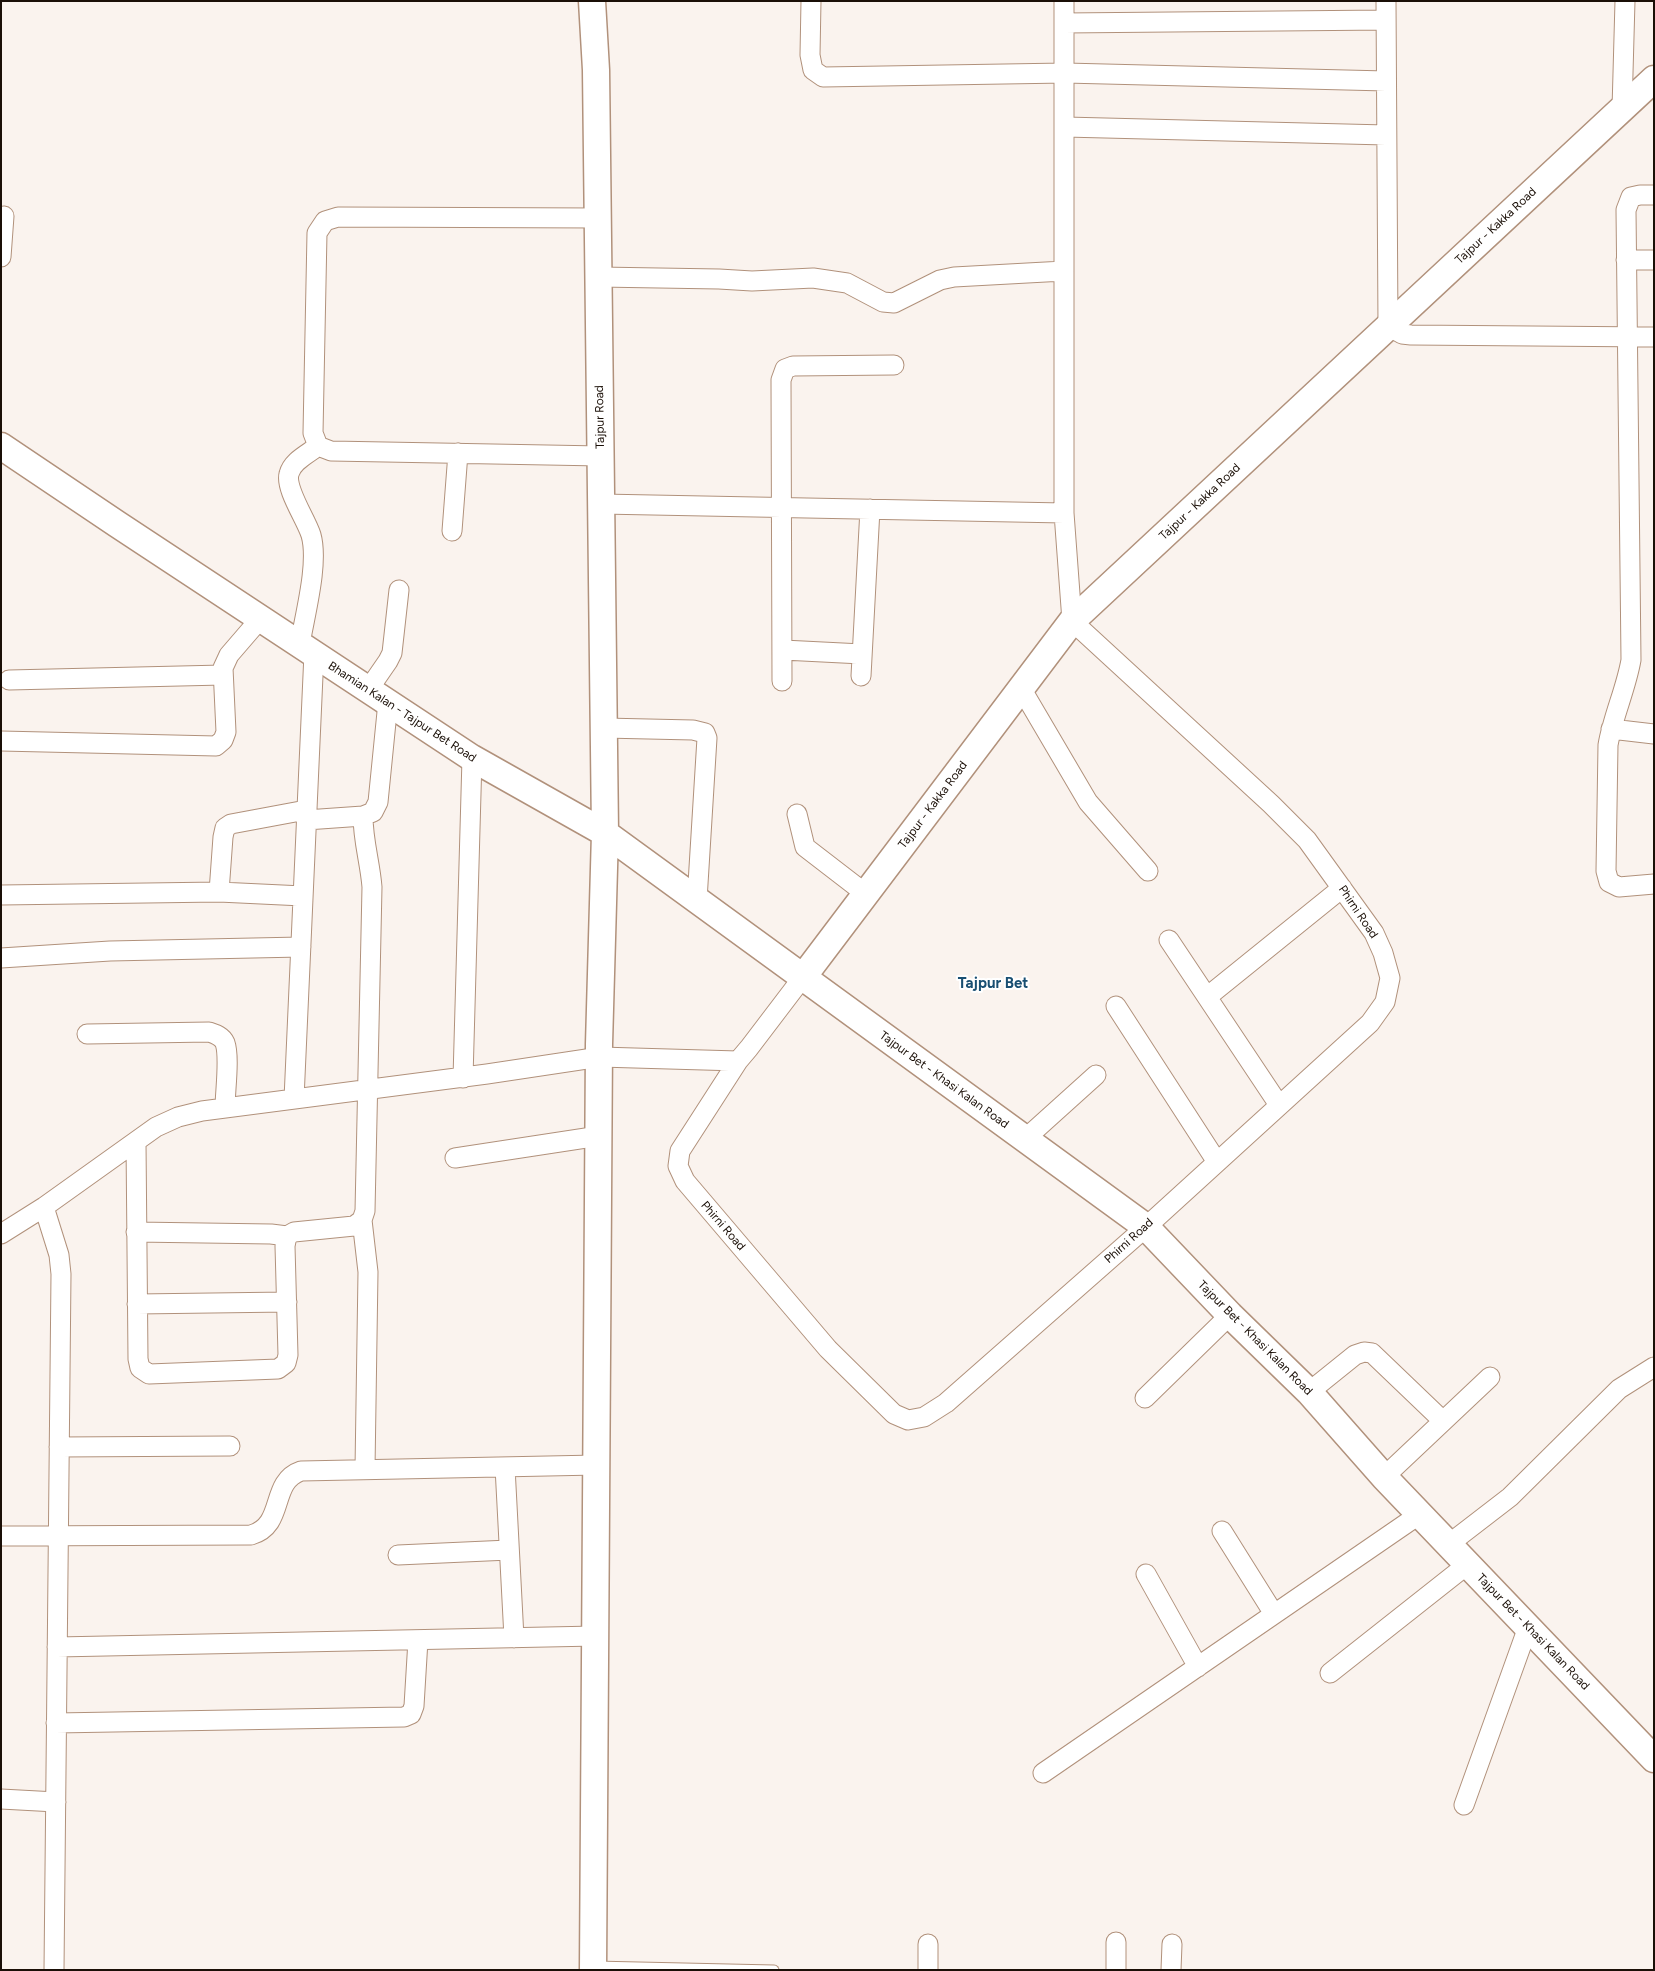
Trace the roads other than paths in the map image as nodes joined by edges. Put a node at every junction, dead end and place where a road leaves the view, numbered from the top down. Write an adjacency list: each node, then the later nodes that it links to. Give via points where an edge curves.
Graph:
1 (592, 1): 16 (street, Tajpur Road)
2 (811, 1): 8 (street, via 813,70 823,77)
3 (1064, 1): 7 (street)
4 (1386, 1): 6 (street)
5 (1625, 1): 11 (street)
6 (1386, 20): 7 (street); 10 (street)
7 (1064, 23): 8 (street)
8 (1064, 73): 10 (street); 12 (street)
9 (1654, 79): 11 (street, Tajpur - Kakka Road)
10 (1386, 81): 13 (street)
11 (1622, 109): 22 (street, Tajpur - Kakka Road)
12 (1064, 127): 13 (street); 20 (street)
13 (1386, 135): 22 (street)
14 (1654, 195): 18 (street, via 1631,197 1626,210)
15 (4, 216): 17 (street)
16 (598, 218): 21 (street, Tajpur Road); 27 (street, via 338,217 325,221 317,233 313,433)
17 (1, 257)
18 (1626, 260): 19 (street); 24 (street)
19 (1654, 260)
20 (1064, 271): 21 (street, via 954,277 940,280 894,302 883,302 847,283 813,278 752,281); 33 (street)
21 (599, 277): 29 (street, Tajpur Road)
22 (1388, 326): 24 (street, via 1411,335); 37 (street, Tajpur - Kakka Road)
23 (1654, 337): 24 (street)
24 (1626, 338): 48 (street, via 1631,660)
25 (894, 365): 31 (street, via 793,366 785,369 781,380)
26 (1, 446): 36 (street, Bhamian Kalan - Tajpur Bet Road)
27 (318, 446): 28 (street, via 331,451); 38 (street, via 292,465 288,477 314,546)
28 (458, 453): 29 (street); 34 (street)
29 (601, 456): 30 (street, Tajpur Road)
30 (602, 504): 31 (street); 47 (street, Tajpur Road)
31 (783, 508): 32 (street); 39 (street)
32 (870, 509): 33 (street); 40 (street)
33 (1064, 513): 37 (street)
34 (452, 531)
35 (399, 590): 46 (street, via 392,653)
36 (260, 619): 38 (street, Bhamian Kalan - Tajpur Bet Road); 41 (street, via 229,655)
37 (1072, 621): 45 (street, Tajpur - Kakka Road); 58 (street, Phirni Road, via 1271,804 1307,840)
38 (307, 649): 46 (street, Bhamian Kalan - Tajpur Bet Road); 53 (street)
39 (783, 650): 40 (street); 44 (street)
40 (862, 654): 42 (street)
41 (223, 675): 43 (street); 50 (street, via 226,732 216,746)
42 (861, 676)
43 (9, 680)
44 (782, 681)
45 (1022, 688): 56 (street, via 1088,802); 60 (street, Tajpur - Kakka Road)
46 (378, 696): 51 (street, Bhamian Kalan - Tajpur Bet Road); 54 (street, via 378,802 373,812)
47 (604, 728): 55 (street, Tajpur Road); 63 (street, via 694,730 705,734)
48 (1611, 729): 49 (street); 57 (street, via 1606,872 1610,882 1619,887)
49 (1654, 734)
50 (1, 741)
51 (472, 758): 55 (street, Bhamian Kalan - Tajpur Bet Road); 74 (street)
52 (798, 814): 60 (street, via 805,847)
53 (306, 815): 54 (street); 59 (street, via 231,824 225,828); 62 (street)
54 (363, 816): 75 (street, via 363,836 372,887)
55 (605, 833): 63 (street, Bhamian Kalan - Tajpur Bet Road); 71 (street, Tajpur Road)
56 (1148, 871)
57 (1654, 884)
58 (1342, 888): 68 (street); 77 (street, Phirni Road, via 1374,934 1383,953 1390,978 1386,1002 1370,1023)
59 (219, 892): 61 (street); 62 (street)
60 (866, 894): 67 (street, Tajpur - Kakka Road)
61 (1, 895)
62 (303, 896): 65 (street)
63 (697, 900): 67 (street, Bhamian Kalan - Tajpur Bet Road)
64 (1169, 940): 68 (street)
65 (301, 947): 66 (street, via 110,951); 76 (street)
66 (1, 958)
67 (803, 977): 72 (street, Phirni Road); 80 (street, Tajpur Bet - Khasi Kalan Road)
68 (1207, 997): 77 (street)
69 (1116, 1006): 83 (street)
70 (87, 1034): 78 (street, via 209,1032 220,1036 226,1056)
71 (600, 1057): 72 (street); 74 (street); 79 (street, Tajpur Road)
72 (738, 1061): 86 (street, Phirni Road, via 680,1151 678,1166 685,1181 828,1349 894,1414 908,1420 924,1418 946,1403)
73 (1096, 1076): 80 (street)
74 (463, 1078): 75 (street)
75 (367, 1090): 76 (street); 85 (street)
76 (294, 1099): 78 (street)
77 (1279, 1105): 83 (street, Phirni Road)
78 (225, 1108): 81 (street, via 178,1117 156,1127)
79 (599, 1136): 82 (street); 100 (street, Tajpur Road)
80 (1025, 1139): 86 (street, Tajpur Bet - Khasi Kalan Road)
81 (136, 1142): 84 (street); 87 (street)
82 (455, 1158)
83 (1217, 1162): 86 (street, Phirni Road)
84 (44, 1207): 88 (street); 99 (street, via 59,1255 61,1274)
85 (362, 1220): 89 (street, via 354,1226 294,1232); 102 (street, via 368,1272)
86 (1146, 1227): 92 (street, Tajpur Bet - Khasi Kalan Road)
87 (136, 1232): 89 (street); 91 (street)
88 (1, 1234)
89 (287, 1236): 90 (street)
90 (287, 1302): 91 (street); 91 (street, via 288,1355 286,1363 278,1370 149,1374 140,1368 138,1359)
91 (137, 1304)
92 (1230, 1315): 95 (street, Tajpur Bet - Khasi Kalan Road); 96 (street)
93 (1654, 1367): 108 (street, via 1619,1388 1510,1497)
94 (1490, 1377): 97 (street)
95 (1309, 1392): 97 (street, via 1355,1355 1372,1353); 103 (street, Tajpur Bet - Khasi Kalan Road)
96 (1145, 1398)
97 (1443, 1421): 103 (street)
98 (230, 1446): 99 (street)
99 (59, 1447): 107 (street)
100 (597, 1465): 101 (street); 115 (street, Tajpur Road)
101 (505, 1466): 102 (street); 109 (street)
102 (365, 1469): 107 (street, via 290,1474 269,1526 261,1533)
103 (1384, 1477): 104 (street, Tajpur Bet - Khasi Kalan Road)
104 (1420, 1514): 108 (street, Tajpur Bet - Khasi Kalan Road); 113 (street)
105 (1222, 1531): 113 (street)
106 (1, 1536): 107 (street)
107 (58, 1537): 118 (street)
108 (1449, 1544): 111 (street, Tajpur Bet - Khasi Kalan Road)
109 (509, 1550): 110 (street); 116 (street)
110 (398, 1556)
111 (1468, 1564): 114 (street, Tajpur Bet - Khasi Kalan Road); 120 (street)
112 (1146, 1574): 119 (street)
113 (1274, 1614): 119 (street)
114 (1528, 1627): 122 (street, Tajpur Bet - Khasi Kalan Road); 126 (street)
115 (596, 1636): 116 (street); 130 (street, Tajpur Road)
116 (514, 1638): 117 (street)
117 (418, 1640): 118 (street); 121 (street, via 414,1706 411,1714 404,1717)
118 (57, 1647): 121 (street)
119 (1198, 1667): 123 (street)
120 (1330, 1673)
121 (56, 1723): 125 (street)
122 (1654, 1758)
123 (1043, 1773)
124 (1, 1799): 125 (street)
125 (56, 1802): 131 (street)
126 (1464, 1805)
127 (1116, 1942): 134 (street)
128 (928, 1944): 133 (street)
129 (1172, 1944): 135 (street)
130 (593, 1968): 132 (lane)
131 (54, 1970)
132 (774, 1970)
133 (928, 1970)
134 (1116, 1970)
135 (1171, 1970)

